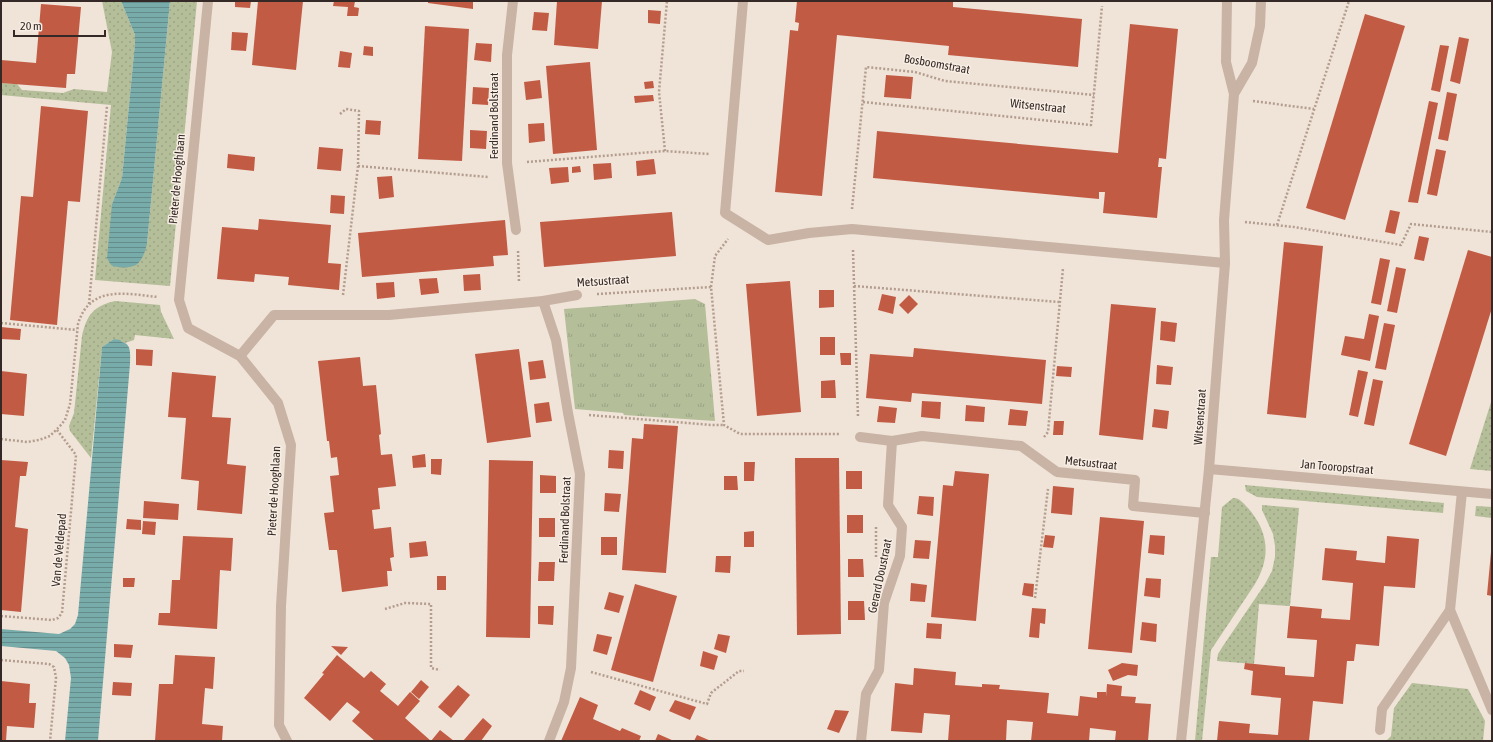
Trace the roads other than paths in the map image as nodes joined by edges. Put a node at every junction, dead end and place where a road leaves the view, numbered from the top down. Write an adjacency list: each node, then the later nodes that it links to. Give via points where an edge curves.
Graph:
1 (208, 1): 11 (street, Pieter de Hooghlaan, via 179,300 188,328)
2 (513, 1): 7 (street, Ferdinand Bolstraat, via 507,55 507,163)
3 (744, 1): 8 (street, via 725,213 768,240 852,229)
4 (1227, 1): 6 (street, Witsenstraat, via 1226,62)
5 (1261, 1): 6 (street, Witsenstraat, via 1260,26 1252,63)
6 (1234, 97): 8 (street, Witsenstraat, via 1224,220)
7 (516, 230)
8 (1225, 263): 14 (street, Witsenstraat)
9 (577, 295): 10 (street, Metsustraat)
10 (543, 301): 11 (street, Metsustraat, via 389,315 274,315); 22 (street, Ferdinand Bolstraat, via 556,340 580,474 571,668 564,702)
11 (240, 356): 21 (street, Pieter de Hooghlaan, via 278,403 291,445 281,606 279,717 279,725)
12 (860, 437): 13 (street, Metsustraat)
13 (892, 441): 17 (street, Metsustraat, via 922,436 1021,446 1057,472 1135,480 1133,506); 23 (street, Gerard Doustraat, via 888,505 902,527 900,556 884,603 879,670 866,694)
14 (1209, 469): 15 (street, Jan Tooropstraat); 17 (street, Witsenstraat)
15 (1462, 492): 16 (street, Jan Tooropstraat); 18 (street)
16 (1492, 494)
17 (1205, 513): 24 (street, Witsenstraat)
18 (1450, 610): 19 (street); 20 (street, via 1382,709)
19 (1492, 710)
20 (1380, 730)
21 (287, 741)
22 (549, 741)
23 (860, 741)
24 (1181, 741)

